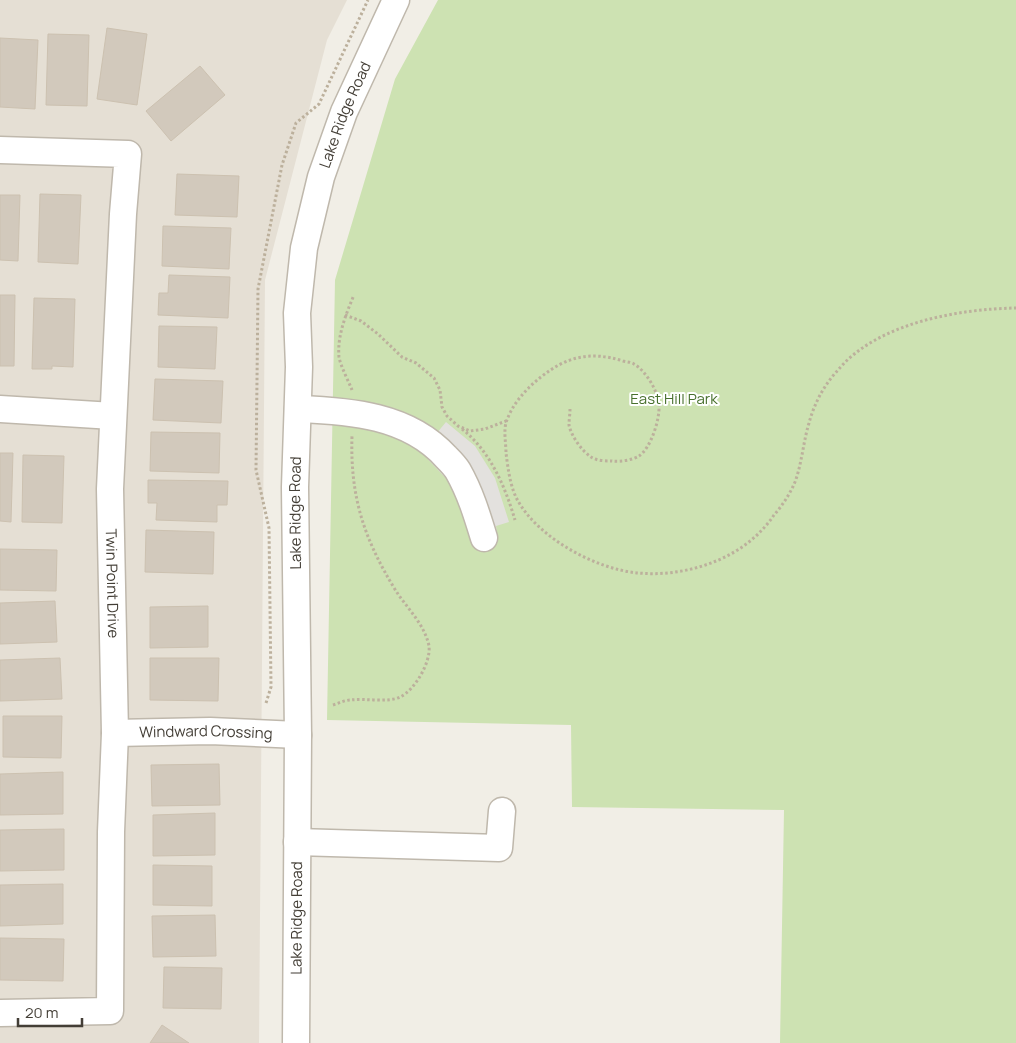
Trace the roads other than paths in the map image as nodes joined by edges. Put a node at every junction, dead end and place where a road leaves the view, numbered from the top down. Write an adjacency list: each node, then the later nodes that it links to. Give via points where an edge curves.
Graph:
1 (396, 0): 3 (street, Lake Ridge Road, via 344,112 321,177 304,248 297,313)
2 (0, 150): 5 (street, Twin Point Drive, via 128,154)
3 (298, 408): 6 (street, via 372,416 405,427 436,446 458,470); 8 (street, Lake Ridge Road, via 295,497)
4 (0, 409): 5 (street)
5 (113, 416): 7 (street, Twin Point Drive, via 110,489)
6 (484, 538)
7 (115, 734): 8 (street, Windward Crossing, via 210,731); 11 (street, Twin Point Drive, via 110,1012)
8 (298, 735): 10 (street, Lake Ridge Road)
9 (502, 811): 10 (street, via 499,848)
10 (297, 842): 12 (street, Lake Ridge Road)
11 (0, 1013)
12 (296, 1043)

